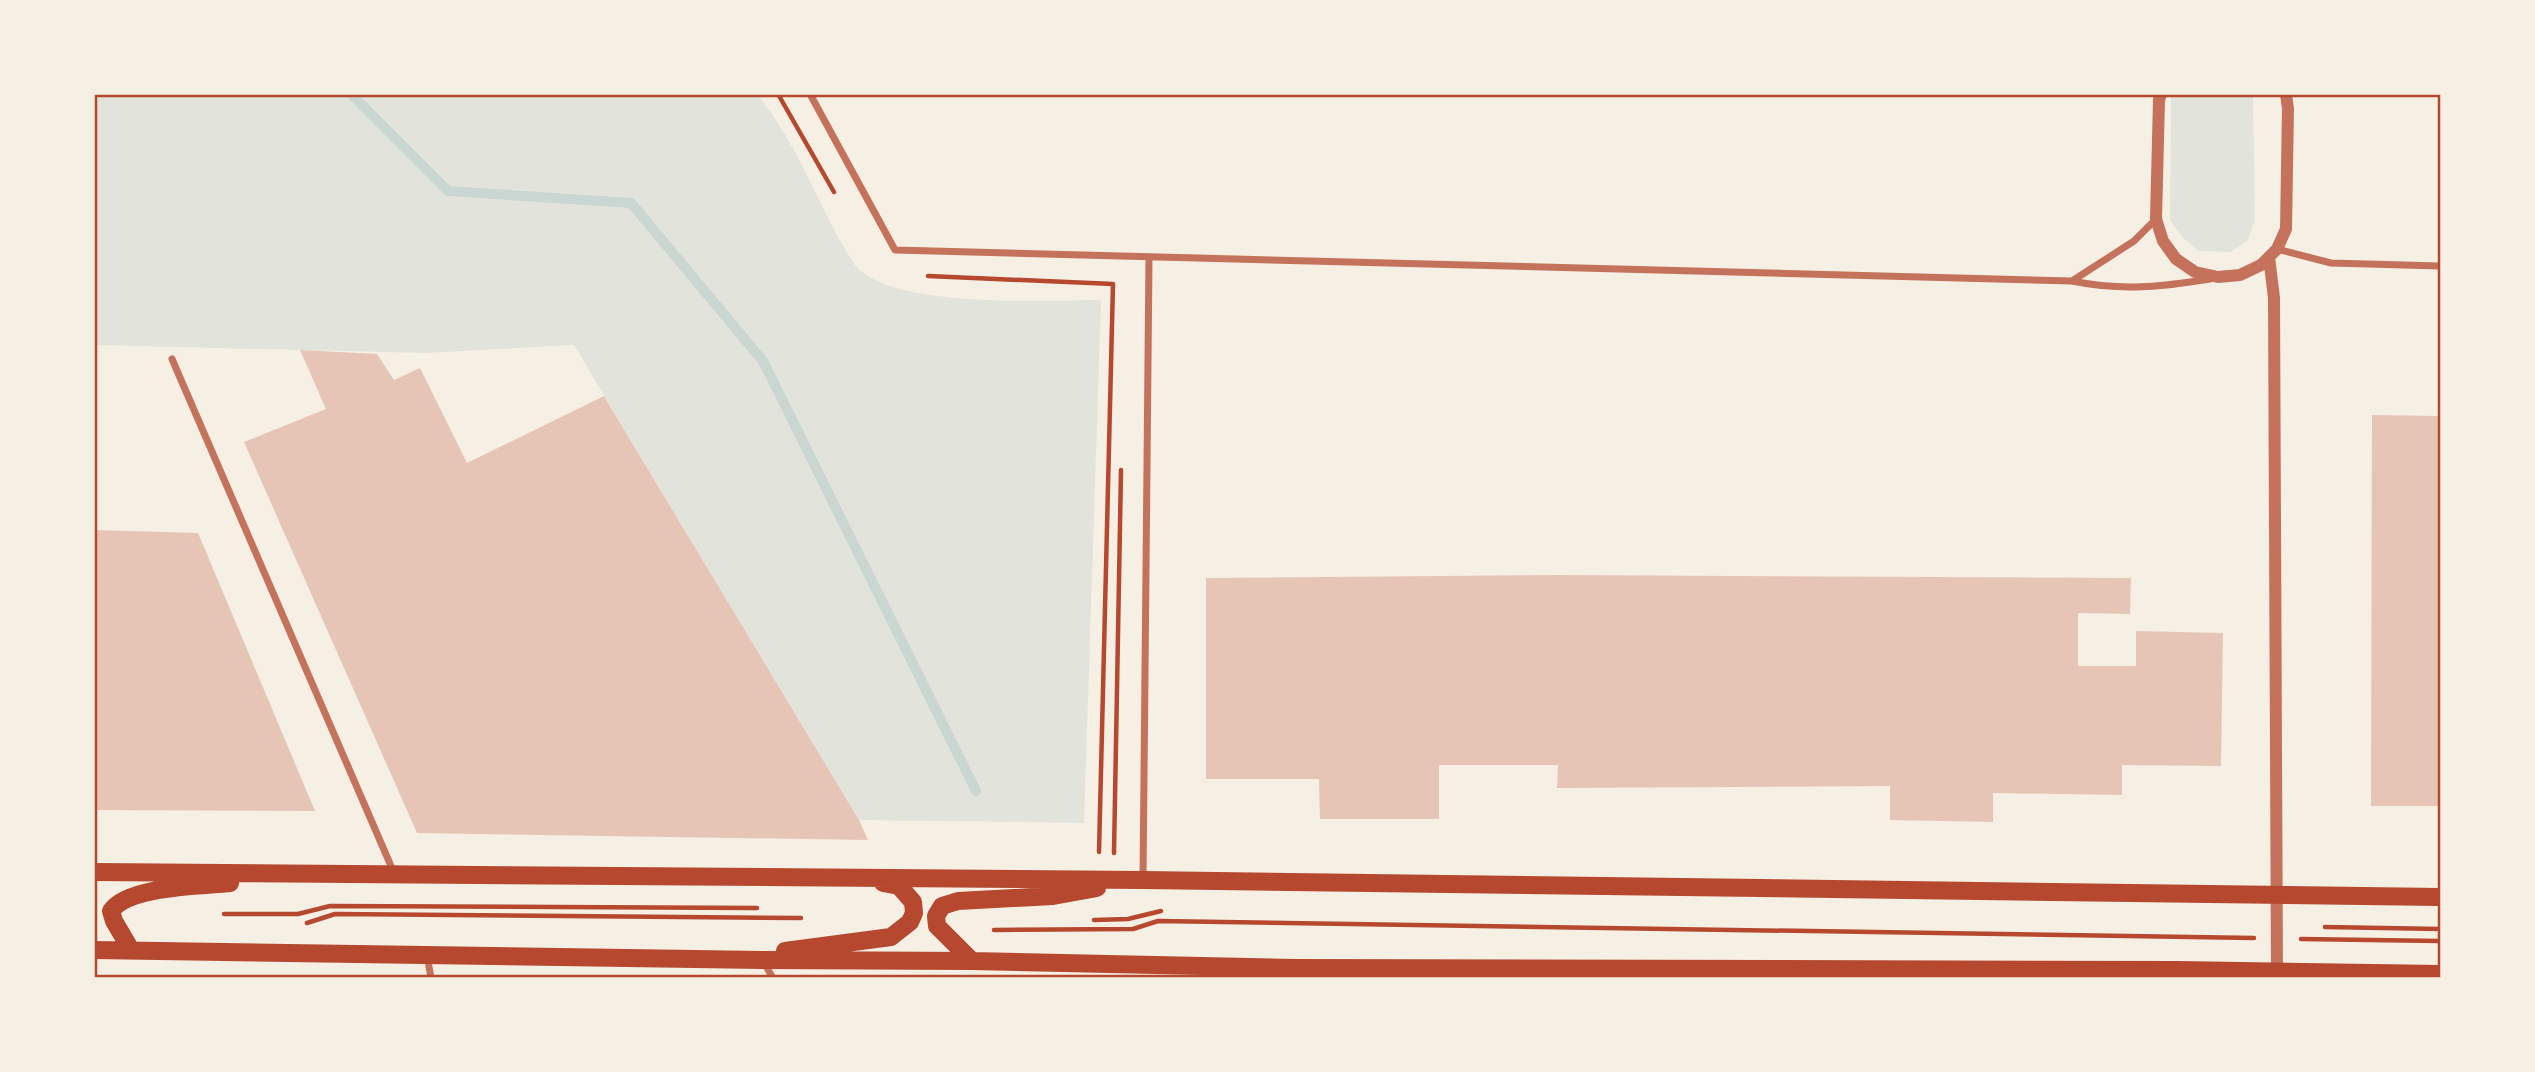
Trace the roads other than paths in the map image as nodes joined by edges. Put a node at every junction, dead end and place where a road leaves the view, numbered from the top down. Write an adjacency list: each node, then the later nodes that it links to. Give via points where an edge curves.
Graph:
1 (810, 94): 6 (street, via 895,250)
2 (2286, 94): 5 (street, via 2286,229)
3 (2158, 96): 4 (street)
4 (2156, 219): 8 (street, via 2163,241 2176,259 2195,272); 9 (street, via 2134,241)
5 (2273, 253): 7 (street, via 2331,263); 8 (street, via 2240,275); 16 (street)
6 (1149, 258): 9 (street); 15 (street)
7 (2441, 265)
8 (2218, 277): 9 (street, via 2127,289)
9 (2072, 281)
10 (172, 359): 12 (street)
11 (94, 872): 13 (main road)
12 (394, 874): 13 (main road); 14 (main road)
13 (306, 875): 19 (main road, via 127,897 111,911)
14 (862, 878): 15 (main road); 21 (main road, via 899,886 913,902 910,922 891,937 782,952)
15 (1143, 880): 16 (main road); 22 (main road, via 1053,896 958,901 942,906 937,926)
16 (2277, 896): 17 (main road); 25 (street)
17 (2441, 897)
18 (94, 950): 19 (main road)
19 (131, 950): 20 (main road)
20 (427, 954): 21 (main road); 26 (street)
21 (762, 960): 22 (main road); 27 (street)
22 (972, 961): 23 (main road)
23 (1297, 973): 25 (main road)
24 (2441, 974): 25 (main road)
25 (2277, 975)
26 (431, 978)
27 (773, 978)

